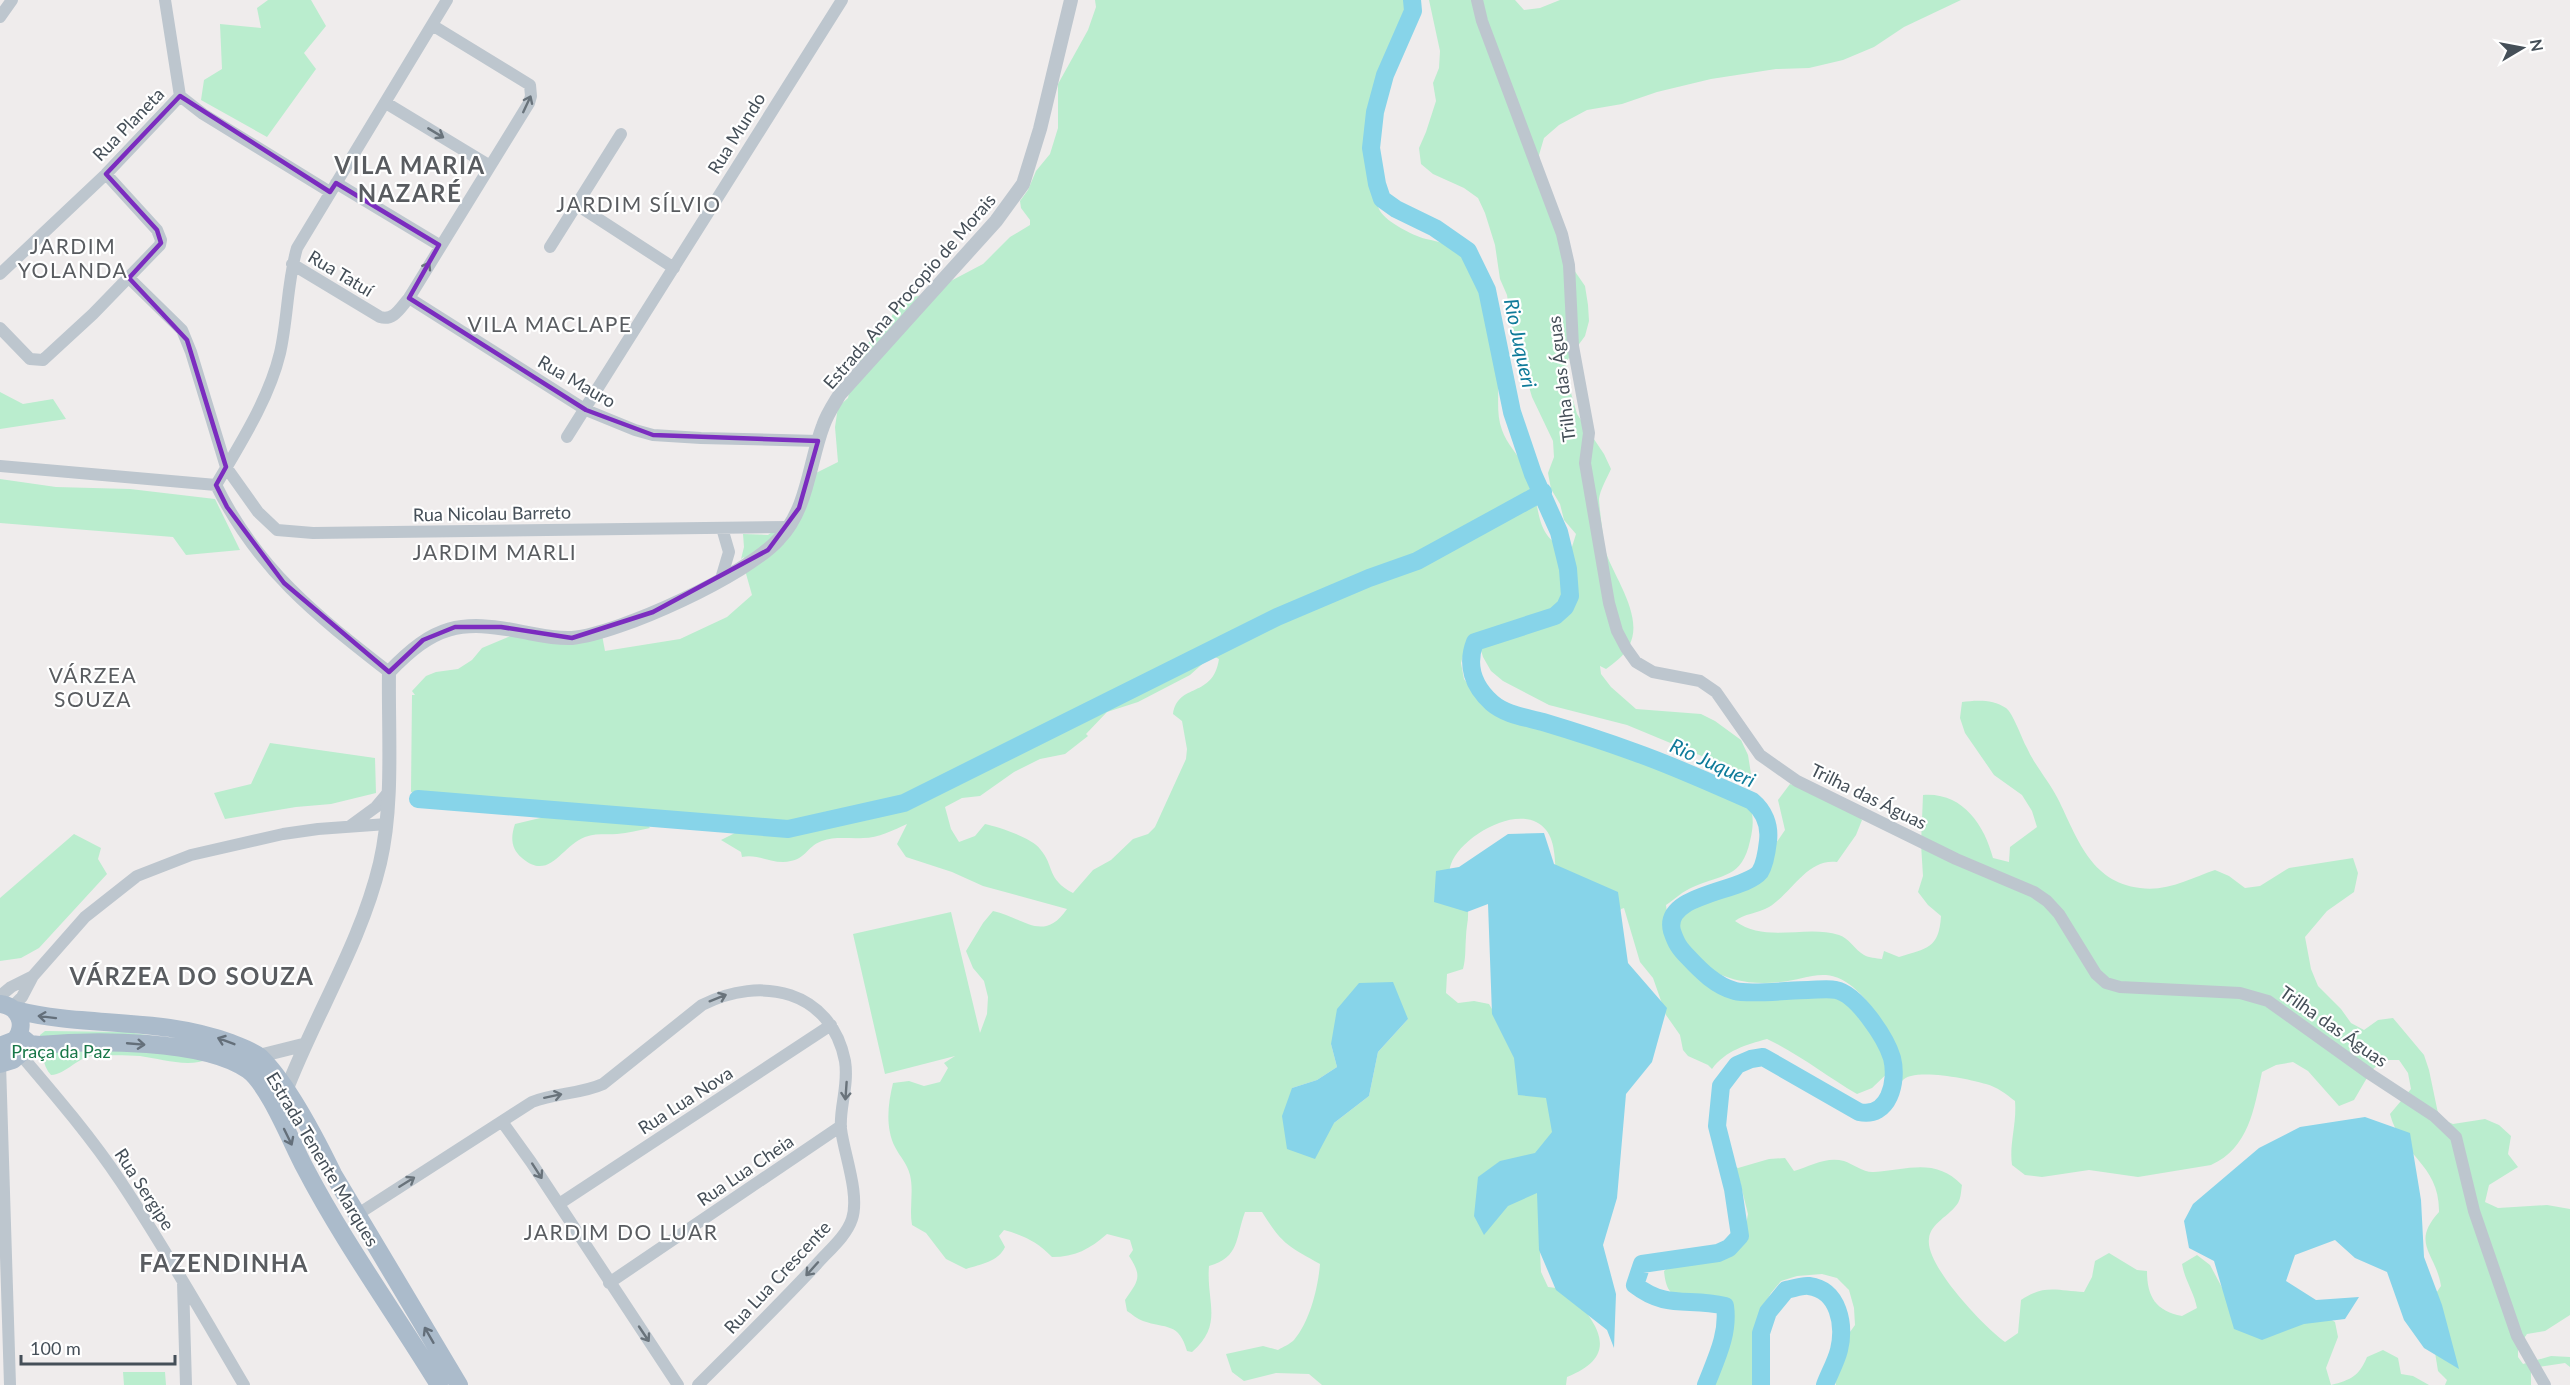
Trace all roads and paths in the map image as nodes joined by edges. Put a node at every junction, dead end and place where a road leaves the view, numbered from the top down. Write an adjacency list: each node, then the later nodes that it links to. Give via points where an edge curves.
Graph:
1 (12, 0): 7 (street)
2 (165, 0): 9 (street)
3 (447, 0): 8 (street)
4 (842, 0): 19 (street, Rua Mundo)
5 (1071, 0): 26 (street, Estrada Ana Procopio de Morais, via 1023,184 996,221 840,394)
6 (1477, 0): 60 (street, Trilha das Águas, via 1562,234 1569,265 1573,346 1589,433 1586,463 1609,603 1617,631 1636,662 1653,672 1700,681 1716,692 1760,755 1797,781 1956,859 2034,892 2059,914 2096,974 2106,983 2120,987 2209,990 2268,1001 2434,1116 2456,1137 2474,1211 2517,1336)
7 (0, 17)
8 (432, 25): 10 (street); 12 (street, one-way to 8, via 529,103 530,85)
9 (180, 96): 13 (street, Rua Planeta); 14 (street, Rua Planeta, via 203,114)
10 (386, 103): 12 (street, one-way to 12); 14 (street)
11 (621, 134): 15 (street)
12 (490, 166): 16 (street)
13 (106, 174): 20 (street, Rua Planeta); 21 (street, via 157,230 161,240)
14 (333, 188): 16 (street, Rua Planeta); 18 (street, via 306,231)
15 (577, 205): 17 (street); 19 (street)
16 (440, 245): 22 (street, one-way to 16)
17 (550, 247)
18 (292, 264): 22 (street, Rua Tatuí, via 380,317 390,317); 28 (street, via 274,373)
19 (674, 268): 24 (street, Rua Mundo)
20 (0, 274)
21 (129, 278): 23 (street, via 43,360 30,359); 28 (street, via 175,322 187,340)
22 (409, 298): 24 (street, Rua Mauro)
23 (0, 328)
24 (586, 410): 25 (street, Rua Mundo); 26 (street, Rua Mauro, via 653,435)
25 (567, 437)
26 (818, 441): 30 (street, Estrada Ana Procopio de Morais, via 806,487)
27 (0, 466): 29 (street)
28 (226, 467): 29 (street); 31 (street, Rua Nicolau Barreto, via 277,531)
29 (216, 485): 33 (street, via 238,525 284,583 318,617)
30 (789, 527): 31 (street, Rua Nicolau Barreto); 32 (street, Estrada Ana Procopio de Morais, via 768,550)
31 (722, 528): 32 (street, via 729,552)
32 (721, 579): 33 (street, Estrada Ana Procopio de Morais, via 653,612 572,638 501,627 455,627 423,640)
33 (389, 672): 34 (street)
34 (387, 794): 35 (street); 36 (street)
35 (387, 824): 36 (street); 40 (street, via 374,889)
36 (350, 826): 37 (street, via 283,834 191,855 137,876 85,917 33,976 22,997)
37 (7, 1004): 39 (main road, via 21,1020); 41 (main road, Estrada Tenente Marques, one-way to 37, via 211,1036 150,1024 42,1017)
38 (831, 1025): 45 (street, Rua Lua Crescente, one-way to 38, via 532,1102 603,1084 702,1005 730,993 757,990 792,996 813,1005); 46 (street, Rua Lua Crescente, one-way to 46, via 840,1045 846,1079); 47 (street, Rua Lua Nova)
39 (14, 1044): 42 (main road, via 13,1060); 49 (street, Rua Sergipe, via 122,1182); 56 (main road, Estrada Tenente Marques, one-way to 56, via 134,1043 228,1060 250,1071 271,1100 311,1179)
40 (303, 1045): 41 (street); 44 (street)
41 (259, 1056): 44 (main road, Estrada Tenente Marques)
42 (0, 1064): 43 (street)
43 (0, 1069): 51 (street)
44 (286, 1091): 48 (main road, Estrada Tenente Marques)
45 (503, 1123): 47 (street, one-way to 47); 48 (street, Rua Lua Crescente, one-way to 45)
46 (841, 1126): 50 (street, Rua Lua Cheia); 59 (street, Rua Lua Crescente, one-way to 59, via 854,1200 847,1229)
47 (559, 1204): 50 (street)
48 (358, 1214): 57 (main road, Estrada Tenente Marques, one-way to 48)
49 (183, 1281): 54 (street); 55 (street, Rua Sergipe)
50 (609, 1283): 58 (street, one-way to 58)
51 (4, 1305): 52 (street)
52 (5, 1356): 53 (street)
53 (10, 1385)
54 (186, 1385)
55 (244, 1385)
56 (439, 1385)
57 (459, 1385)
58 (678, 1385)
59 (698, 1385)
60 (2546, 1385)

